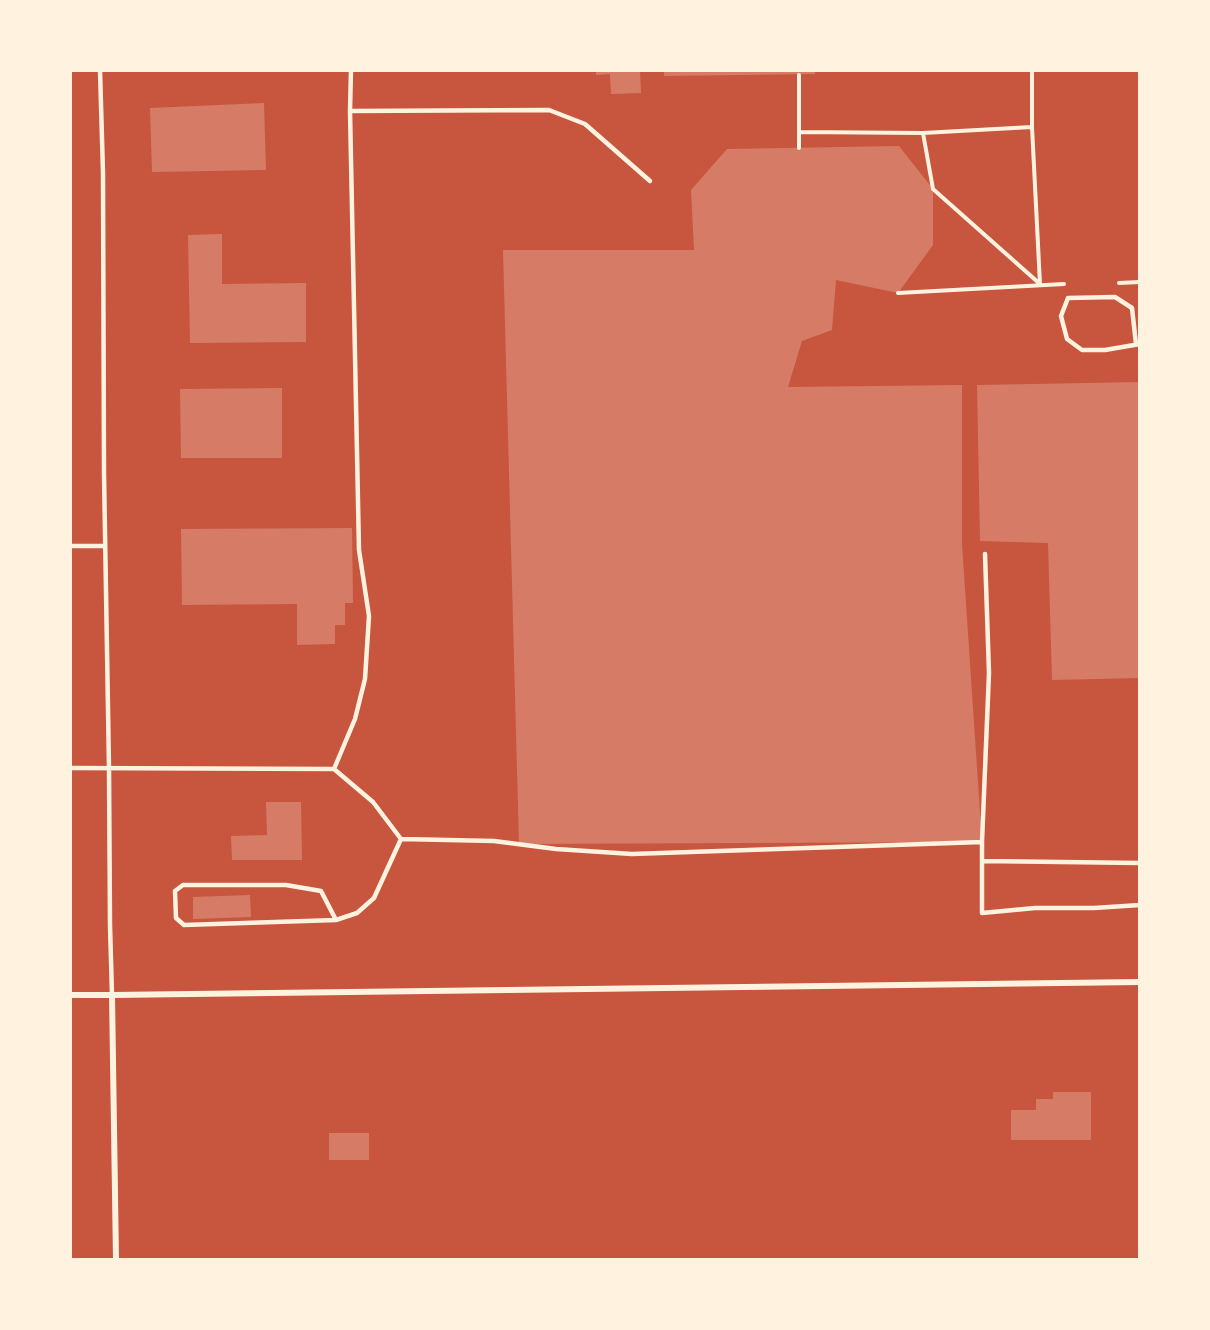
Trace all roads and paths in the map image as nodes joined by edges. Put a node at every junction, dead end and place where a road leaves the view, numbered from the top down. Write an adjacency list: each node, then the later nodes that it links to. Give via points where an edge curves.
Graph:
1 (100, 70): 18 (lane)
2 (351, 70): 5 (lane)
3 (1032, 70): 6 (path)
4 (799, 75): 7 (path)
5 (350, 111): 10 (lane, via 549,110 585,124); 22 (lane, via 359,550 369,616 365,679 355,719)
6 (1032, 127): 8 (path); 13 (path)
7 (799, 132): 8 (path); 9 (path)
8 (923, 133): 13 (path, via 933,189)
9 (799, 148)
10 (650, 181)
11 (1140, 282): 12 (path)
12 (1118, 283)
13 (1040, 284): 14 (path); 15 (path)
14 (1073, 284)
15 (898, 293)
16 (1138, 344): 16 (lane, via 1082,350 1067,339 1061,316 1068,298 1114,297 1123,302 1132,308)
17 (70, 546): 18 (lane)
18 (105, 546): 21 (lane)
19 (986, 554): 24 (lane, via 989,673)
20 (70, 768): 21 (lane)
21 (109, 768): 22 (lane); 31 (lane)
22 (334, 769): 23 (lane, via 373,802)
23 (401, 839): 24 (lane, via 494,841 632,854); 28 (lane, via 374,898 357,913)
24 (982, 842): 25 (lane)
25 (982, 861): 26 (lane); 27 (lane, via 982,913)
26 (1140, 863)
27 (1140, 905)
28 (336, 920): 28 (lane, via 184,925 176,918 175,891 183,885 286,885 321,891)
29 (1140, 982): 31 (street)
30 (70, 995): 31 (street)
31 (112, 995): 32 (street)
32 (116, 1260)

